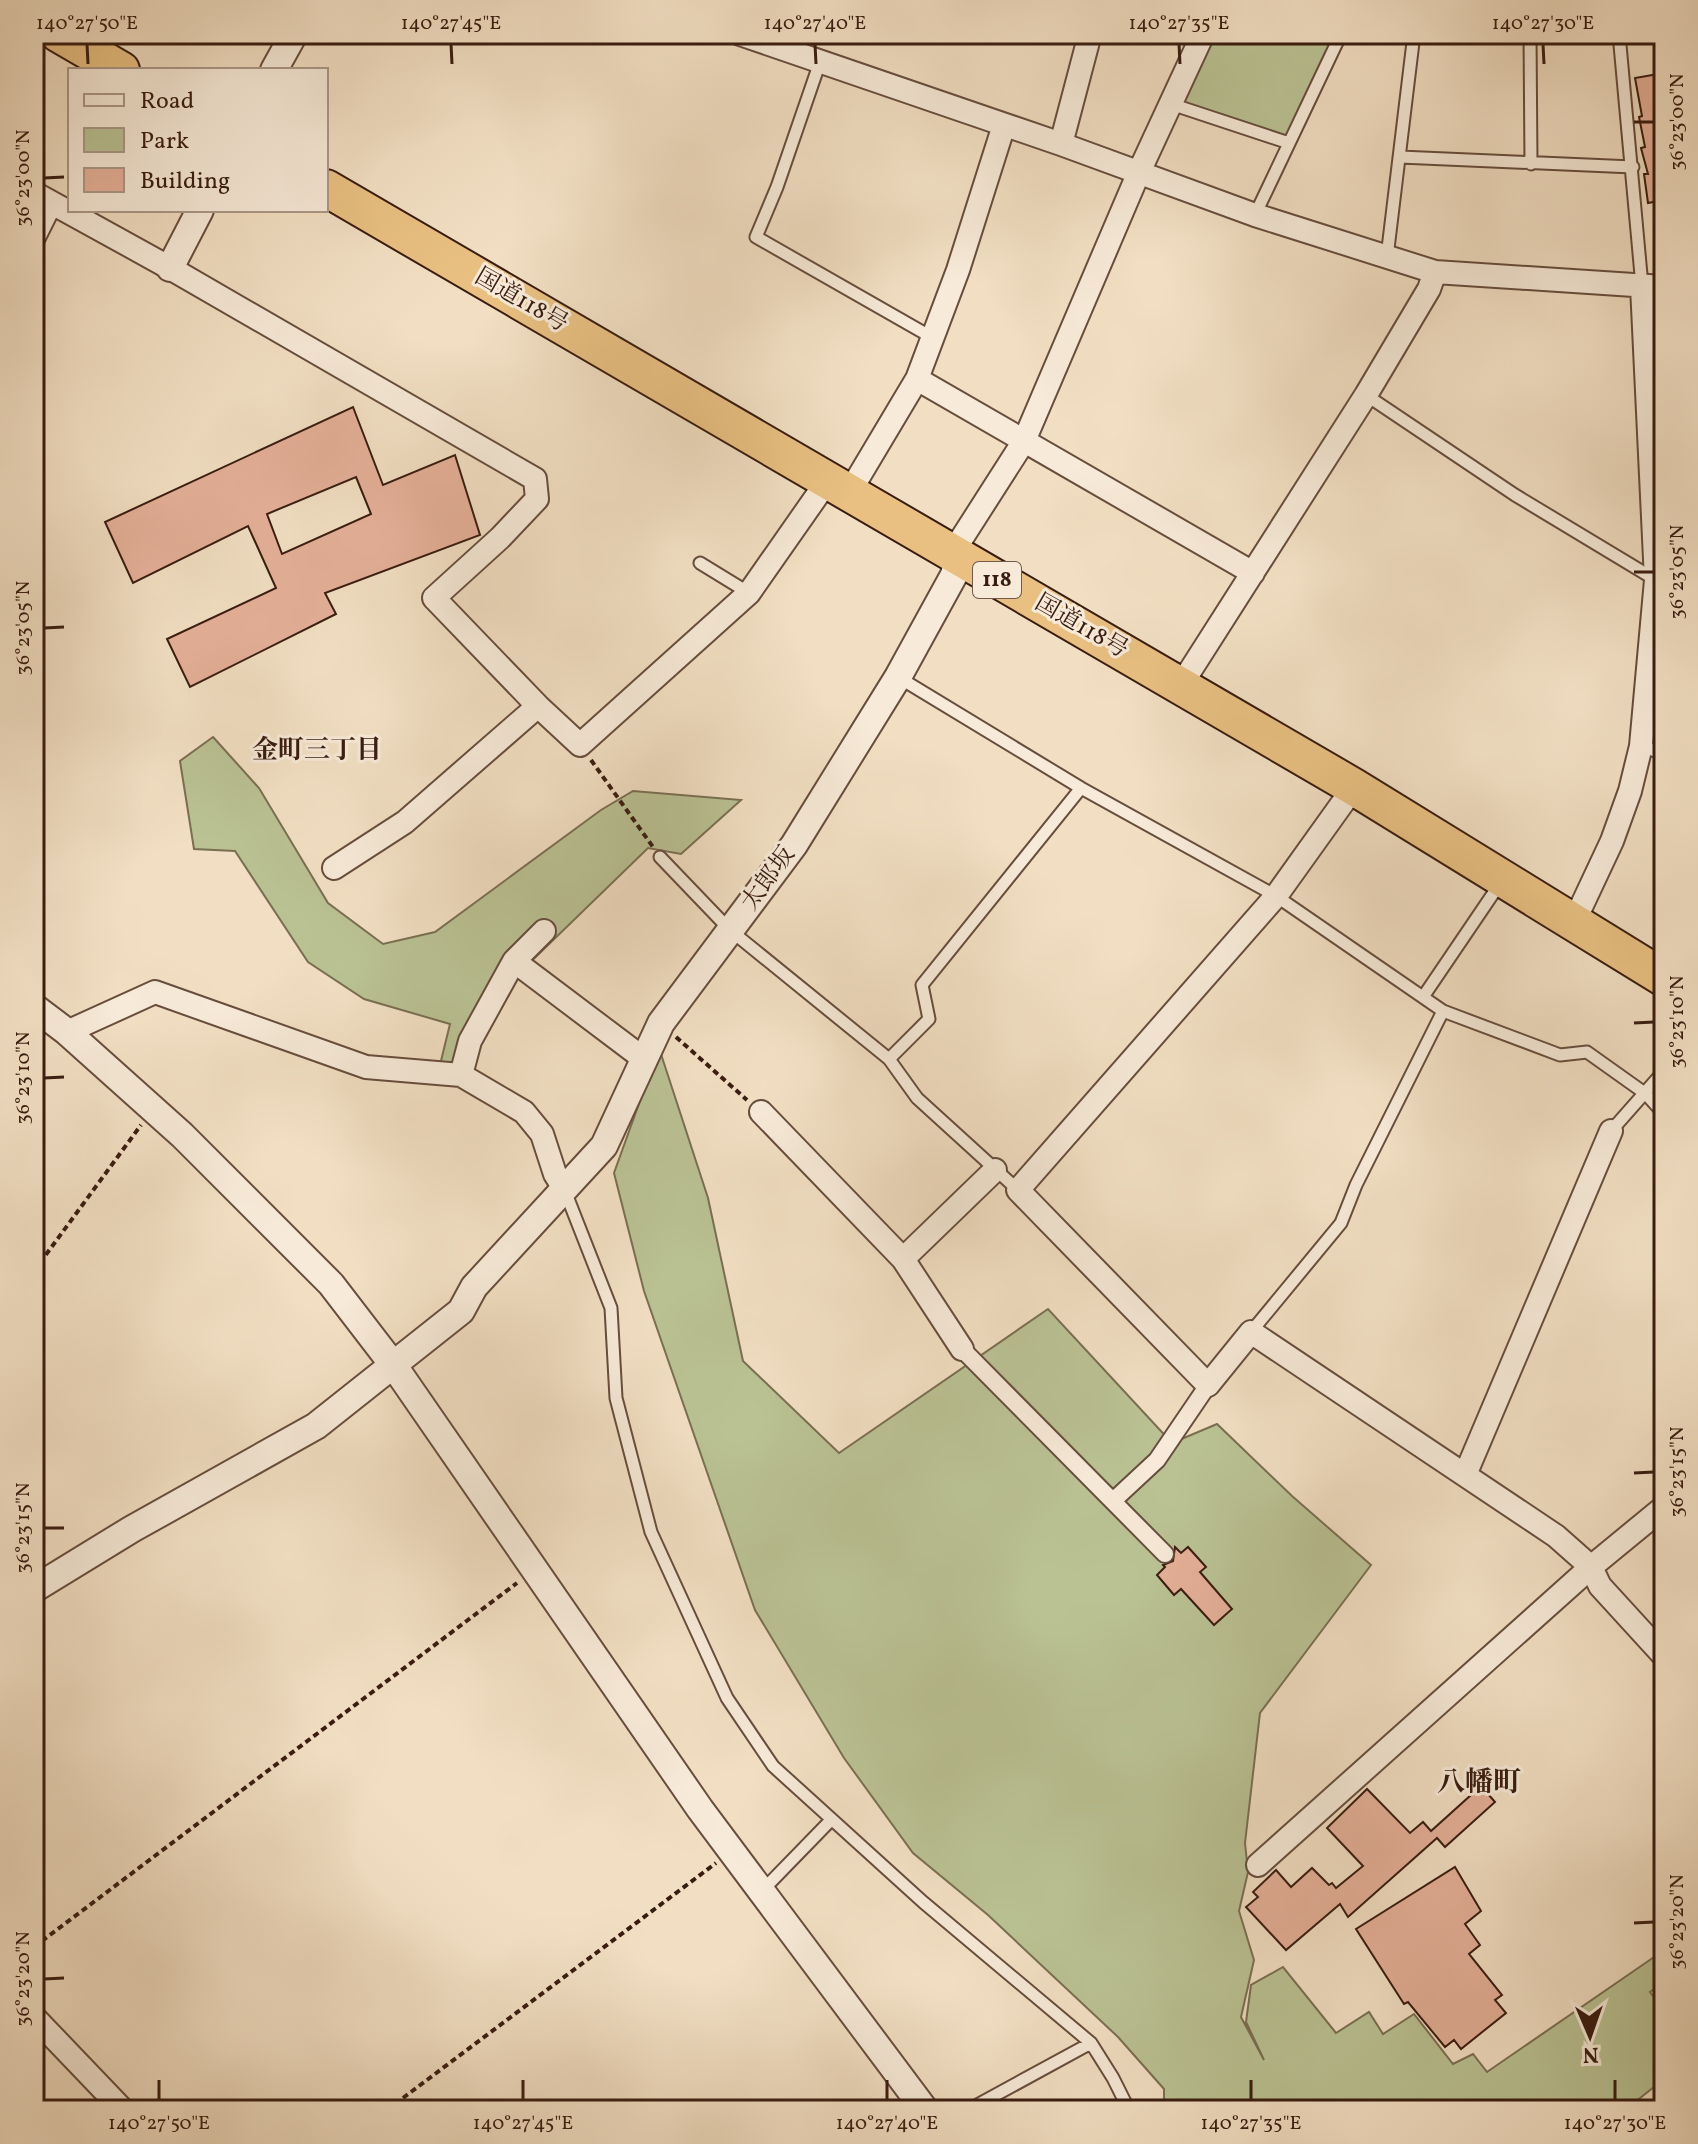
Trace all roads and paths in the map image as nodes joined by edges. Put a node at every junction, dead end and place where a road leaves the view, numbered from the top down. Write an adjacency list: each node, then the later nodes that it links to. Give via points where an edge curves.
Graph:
1 (59, 34): 11 (highway)
2 (294, 34): 12 (street)
3 (740, 34): 10 (street)
4 (1090, 34): 16 (street)
5 (1203, 34): 13 (street)
6 (1341, 34): 15 (lane)
7 (1414, 34): 17 (lane)
8 (1530, 34): 18 (lane)
9 (1619, 34): 19 (lane)
10 (820, 62): 14 (street); 30 (lane, via 756,237)
11 (118, 68)
12 (275, 68)
13 (1171, 104): 15 (lane); 20 (street)
14 (1004, 125): 16 (street); 30 (street)
15 (1289, 143): 24 (lane)
16 (1061, 144): 20 (street)
17 (1400, 157): 18 (lane); 26 (lane)
18 (1531, 164): 19 (lane)
19 (1633, 167): 29 (lane)
20 (1139, 172): 24 (street); 33 (street)
21 (328, 189): 34 (highway, 国道118号 / 118)
22 (42, 198): 25 (street); 27 (street)
23 (199, 212): 27 (street)
24 (1255, 215): 26 (street)
25 (34, 237)
26 (1387, 257): 28 (street)
27 (170, 268): 42 (street, via 535,479 537,499 434,598)
28 (1435, 272): 29 (street); 32 (street)
29 (1653, 286): 38 (street)
30 (933, 338): 31 (street)
31 (917, 379): 33 (street); 34 (street)
32 (1366, 395): 37 (street); 38 (lane, via 1515,495)
33 (1024, 441): 35 (street, via 960,541); 37 (street)
34 (838, 486): 35 (highway, 国道118号 / 118); 39 (street)
35 (958, 557): 40 (street, 太郎坂, via 954,575); 41 (highway, 国道118号 / 118)
36 (700, 563): 39 (lane)
37 (1253, 573): 41 (street)
38 (1660, 580): 44 (street)
39 (749, 593): 43 (street)
40 (898, 677): 47 (lane); 53 (street, 太郎坂, via 794,845)
41 (1181, 685): 46 (highway, 国道118号 / 118)
42 (538, 706): 43 (street); 49 (street, via 405,822)
43 (580, 745): 48 (path)
44 (1641, 746): 45 (lane); 52 (street, via 1612,841)
45 (1664, 754)
46 (1354, 787): 50 (highway, 国道118号 / 118); 51 (street)
47 (1081, 788): 51 (lane); 63 (lane, via 922,985 929,1019)
48 (660, 857): 53 (lane)
49 (334, 868)
50 (1503, 878): 52 (highway, 国道118号 / 118); 57 (lane)
51 (1276, 896): 57 (lane); 73 (street)
52 (1574, 922): 56 (highway, 国道118号 / 118)
53 (730, 930): 60 (street, 太郎坂); 63 (lane)
54 (544, 931): 55 (street)
55 (514, 961): 62 (street); 65 (street, via 470,1041)
56 (1664, 978)
57 (1423, 997): 59 (lane)
58 (34, 1007): 61 (street)
59 (1443, 1011): 66 (lane, via 1560,1055 1587,1052); 76 (lane, via 1341,1223)
60 (661, 1023): 62 (street, 太郎坂); 68 (path)
61 (67, 1032): 65 (street, via 155,992 366,1067); 67 (street)
62 (644, 1059): 72 (street, 太郎坂, via 604,1146)
63 (889, 1059): 71 (lane, via 917,1098)
64 (1664, 1071): 66 (lane)
65 (461, 1075): 72 (street, via 524,1112 542,1134)
66 (1646, 1094): 69 (lane); 70 (lane)
67 (152, 1110): 75 (path); 78 (street, via 331,1284)
68 (761, 1112): 74 (street)
69 (1664, 1114)
70 (1611, 1131): 80 (street)
71 (995, 1170): 73 (lane); 74 (street)
72 (565, 1190): 78 (street, 太郎坂, via 474,1287 461,1311); 88 (lane, via 611,1308 616,1398 651,1532 727,1698 773,1766)
73 (1018, 1190): 79 (street)
74 (903, 1259): 77 (street)
75 (34, 1271)
76 (1251, 1332): 79 (street); 80 (street)
77 (962, 1349): 81 (street)
78 (394, 1366): 85 (street); 86 (street, 太郎坂, via 316,1426)
79 (1208, 1385): 81 (street, via 1157,1460)
80 (1465, 1475): 84 (street, via 1556,1536)
81 (1114, 1500): 83 (street)
82 (1664, 1507): 84 (street)
83 (1165, 1554)
84 (1591, 1567): 87 (street, via 1600,1586); 90 (street)
85 (536, 1569): 89 (street); 92 (path)
86 (34, 1589)
87 (1664, 1656)
88 (831, 1820): 91 (lane); 94 (lane)
89 (731, 1852): 91 (street); 96 (path)
90 (1258, 1865)
91 (761, 1893): 97 (street)
92 (34, 1947)
93 (34, 2017): 95 (street)
94 (1091, 2043): 98 (lane); 99 (lane)
95 (123, 2110)
96 (387, 2110)
97 (925, 2110)
98 (968, 2110)
99 (1129, 2110)

